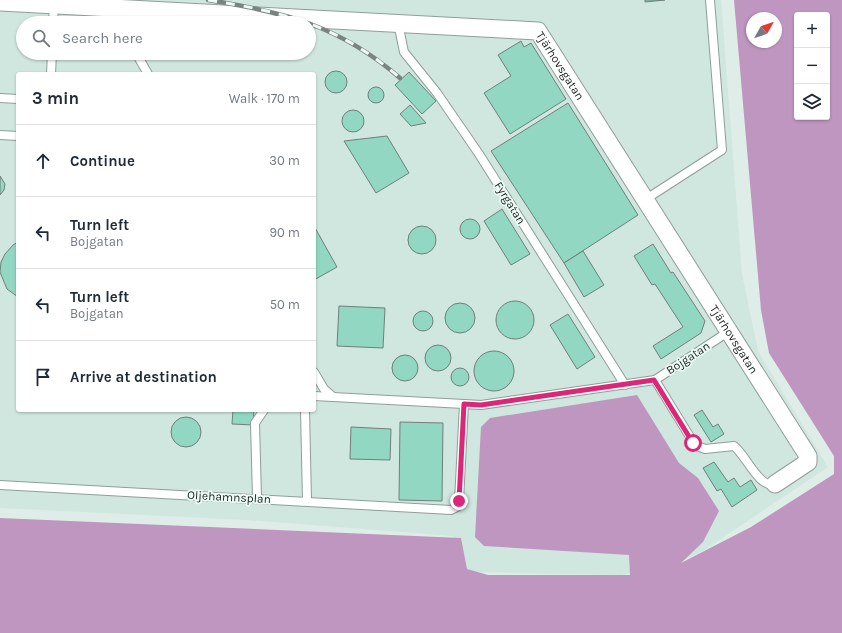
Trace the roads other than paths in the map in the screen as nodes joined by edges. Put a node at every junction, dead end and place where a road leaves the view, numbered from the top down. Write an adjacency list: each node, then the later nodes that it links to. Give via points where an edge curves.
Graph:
1 (710, 0): 16 (lane, via 722,150)
2 (0, 2): 3 (street, Tjärhovsgatan)
3 (54, 5): 4 (lane); 5 (street, Tjärhovsgatan)
4 (53, 16)
5 (118, 16)
6 (316, 20): 7 (street, Tjärhovsgatan)
7 (397, 22): 16 (street, Tjärhovsgatan, via 538,31); 20 (lane, Fyrgatan, via 404,52 437,93 479,154)
8 (52, 60): 10 (lane)
9 (140, 60): 11 (lane)
10 (51, 72)
11 (147, 72)
12 (0, 98): 13 (lane)
13 (16, 99)
14 (0, 135): 15 (lane)
15 (16, 136)
16 (646, 199): 17 (street, Tjärhovsgatan)
17 (728, 332): 19 (lane, Bojgatan); 28 (street, Tjärhovsgatan, via 808,456 808,462)
18 (316, 375): 22 (lane, via 324,389)
19 (654, 380): 20 (lane, Bojgatan); 28 (lane, via 695,445 704,449 734,446 763,482)
20 (625, 385): 23 (lane, Bojgatan, via 481,405)
21 (316, 396): 22 (lane, Bojgatan)
22 (336, 396): 23 (lane, Bojgatan)
23 (464, 404): 31 (lane, Oljehamnsplan, via 457,507 451,510)
24 (255, 412): 27 (lane)
25 (263, 412): 27 (lane)
26 (305, 412): 31 (lane)
27 (255, 423): 30 (lane)
28 (775, 484)
29 (0, 485): 30 (lane, Oljehamnsplan)
30 (257, 498): 31 (lane, Oljehamnsplan)
31 (307, 501)

